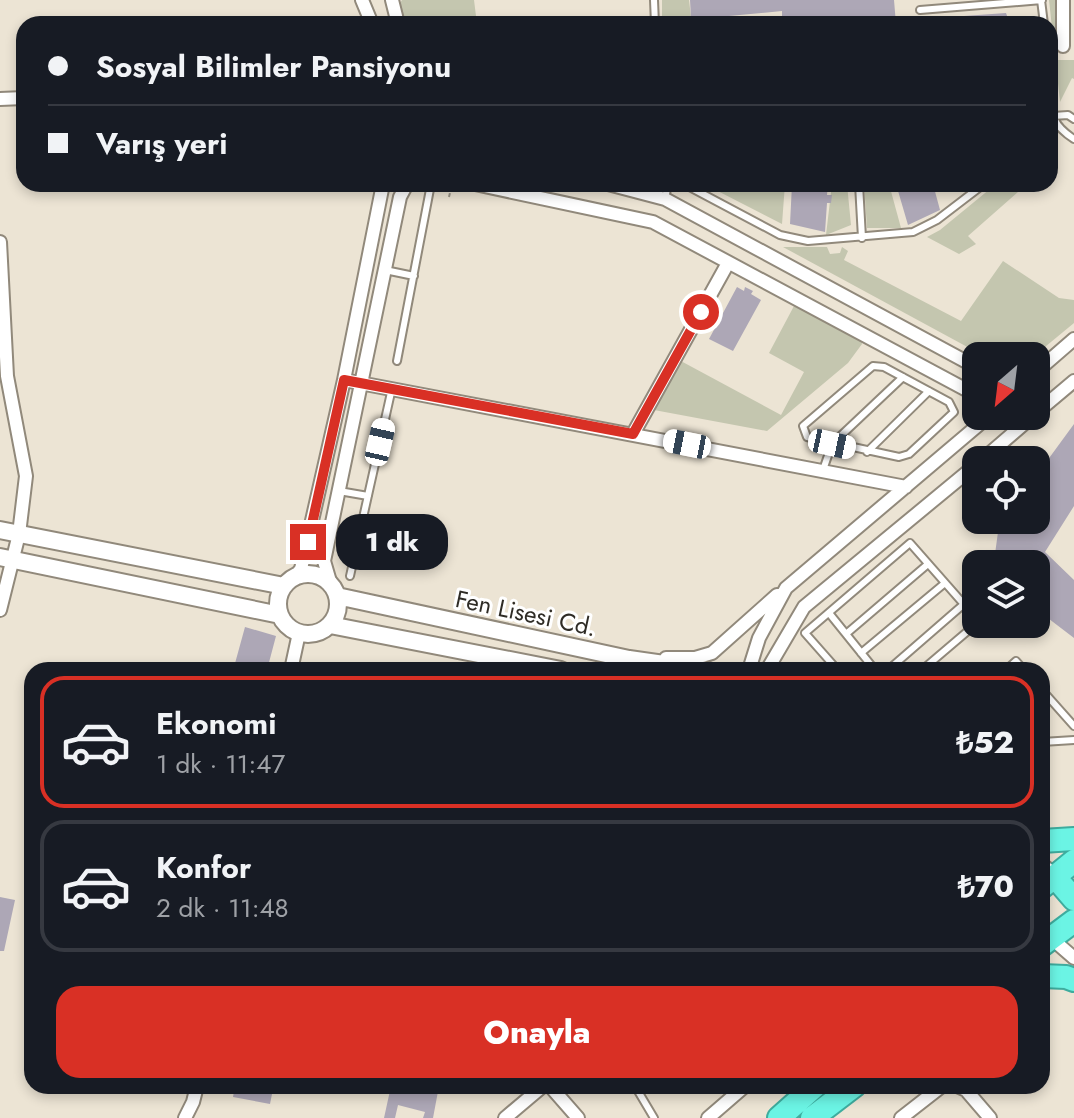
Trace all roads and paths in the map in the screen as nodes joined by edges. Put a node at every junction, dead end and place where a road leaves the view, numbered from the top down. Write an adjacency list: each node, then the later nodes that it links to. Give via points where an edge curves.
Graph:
1 (1042, 0): 3 (lane)
2 (1063, 0): 4 (street)
3 (920, 10)
4 (1063, 46)
5 (381, 192): 28 (street)
6 (403, 192): 21 (street)
7 (430, 192): 22 (lane)
8 (450, 192): 15 (path)
9 (511, 192): 17 (street)
10 (638, 192): 16 (street)
11 (666, 192): 16 (lane)
12 (699, 192): 18 (lane, via 780,235 808,241)
13 (859, 192): 18 (lane)
14 (973, 192): 18 (lane, via 923,229)
15 (449, 197)
16 (665, 199): 17 (street); 24 (street)
17 (657, 224): 20 (street)
18 (862, 238)
19 (0, 242): 47 (street, via 7,376 26,476)
20 (728, 263): 32 (street); 37 (street)
21 (385, 270): 22 (lane); 30 (street)
22 (414, 276): 26 (lane)
23 (1074, 339): 25 (street)
24 (962, 359)
25 (1050, 360)
26 (397, 361)
27 (903, 377): 33 (lane); 38 (lane); 38 (lane, via 884,367 869,368 803,426 807,437)
28 (344, 380): 30 (street); 51 (street, via 301,569)
29 (1074, 381): 34 (street)
30 (361, 383): 31 (street); 44 (street)
31 (392, 388): 37 (street); 45 (lane)
32 (962, 388)
33 (929, 391): 40 (lane); 40 (lane, via 949,402 954,412 909,454 894,458)
34 (1050, 401)
35 (973, 430): 43 (street)
36 (1017, 430): 39 (street)
37 (633, 434): 41 (street)
38 (832, 444): 40 (lane); 41 (lane)
39 (998, 446)
40 (867, 452)
41 (823, 470): 43 (street)
42 (962, 477): 70 (street, via 804,607)
43 (906, 487): 53 (street)
44 (339, 491): 45 (lane); 54 (street, via 324,561)
45 (368, 496): 50 (lane)
46 (0, 530): 47 (street)
47 (19, 534): 48 (street); 51 (street)
48 (7, 559): 57 (street); 59 (street)
49 (928, 564): 52 (lane); 58 (lane, via 910,543); 62 (lane)
50 (350, 576)
51 (289, 582): 54 (street, via 307,574 320,577); 59 (street, via 278,600)
52 (945, 583): 55 (lane); 64 (lane)
53 (786, 588): 65 (street, via 712,653); 69 (street)
54 (334, 591): 60 (street, via 337,612); 65 (street, Fen Lisesi Cd.)
55 (962, 602)
56 (962, 606): 73 (lane)
57 (0, 610)
58 (829, 613): 62 (lane); 71 (lane, via 805,633)
59 (280, 615): 61 (street)
60 (330, 625): 61 (street, via 320,632); 67 (street, Fen Lisesi Cd.)
61 (299, 633): 66 (street)
62 (846, 634): 64 (lane)
63 (962, 634): 74 (lane)
64 (861, 653): 72 (lane)
65 (629, 659): 68 (street, Fen Lisesi Cd.)
66 (293, 662)
67 (493, 662)
68 (650, 662)
69 (752, 662)
70 (772, 662)
71 (831, 662)
72 (868, 662)
73 (897, 662)
74 (931, 662)
75 (1050, 699): 76 (lane)
76 (1074, 726)
77 (1074, 740): 78 (lane)
78 (1050, 742)
79 (1074, 839): 80 (highway)
80 (1050, 840)
81 (1074, 861): 82 (highway)
82 (1050, 875)
83 (1050, 880): 84 (highway)
84 (1074, 899)
85 (1074, 921): 86 (highway)
86 (1050, 934)
87 (1050, 941): 88 (street)
88 (1074, 958)
89 (1050, 976): 90 (highway)
90 (1074, 980)
91 (195, 1094): 100 (street)
92 (534, 1094): 101 (street)
93 (557, 1094): 102 (street)
94 (640, 1094): 103 (lane)
95 (736, 1094): 104 (street)
96 (806, 1094): 105 (highway)
97 (844, 1094): 106 (highway)
98 (932, 1094): 107 (street)
99 (969, 1094): 108 (street)
100 (185, 1118)
101 (505, 1118)
102 (578, 1118)
103 (654, 1118)
104 (708, 1118)
105 (779, 1118)
106 (812, 1118)
107 (901, 1118)
108 (990, 1118)

